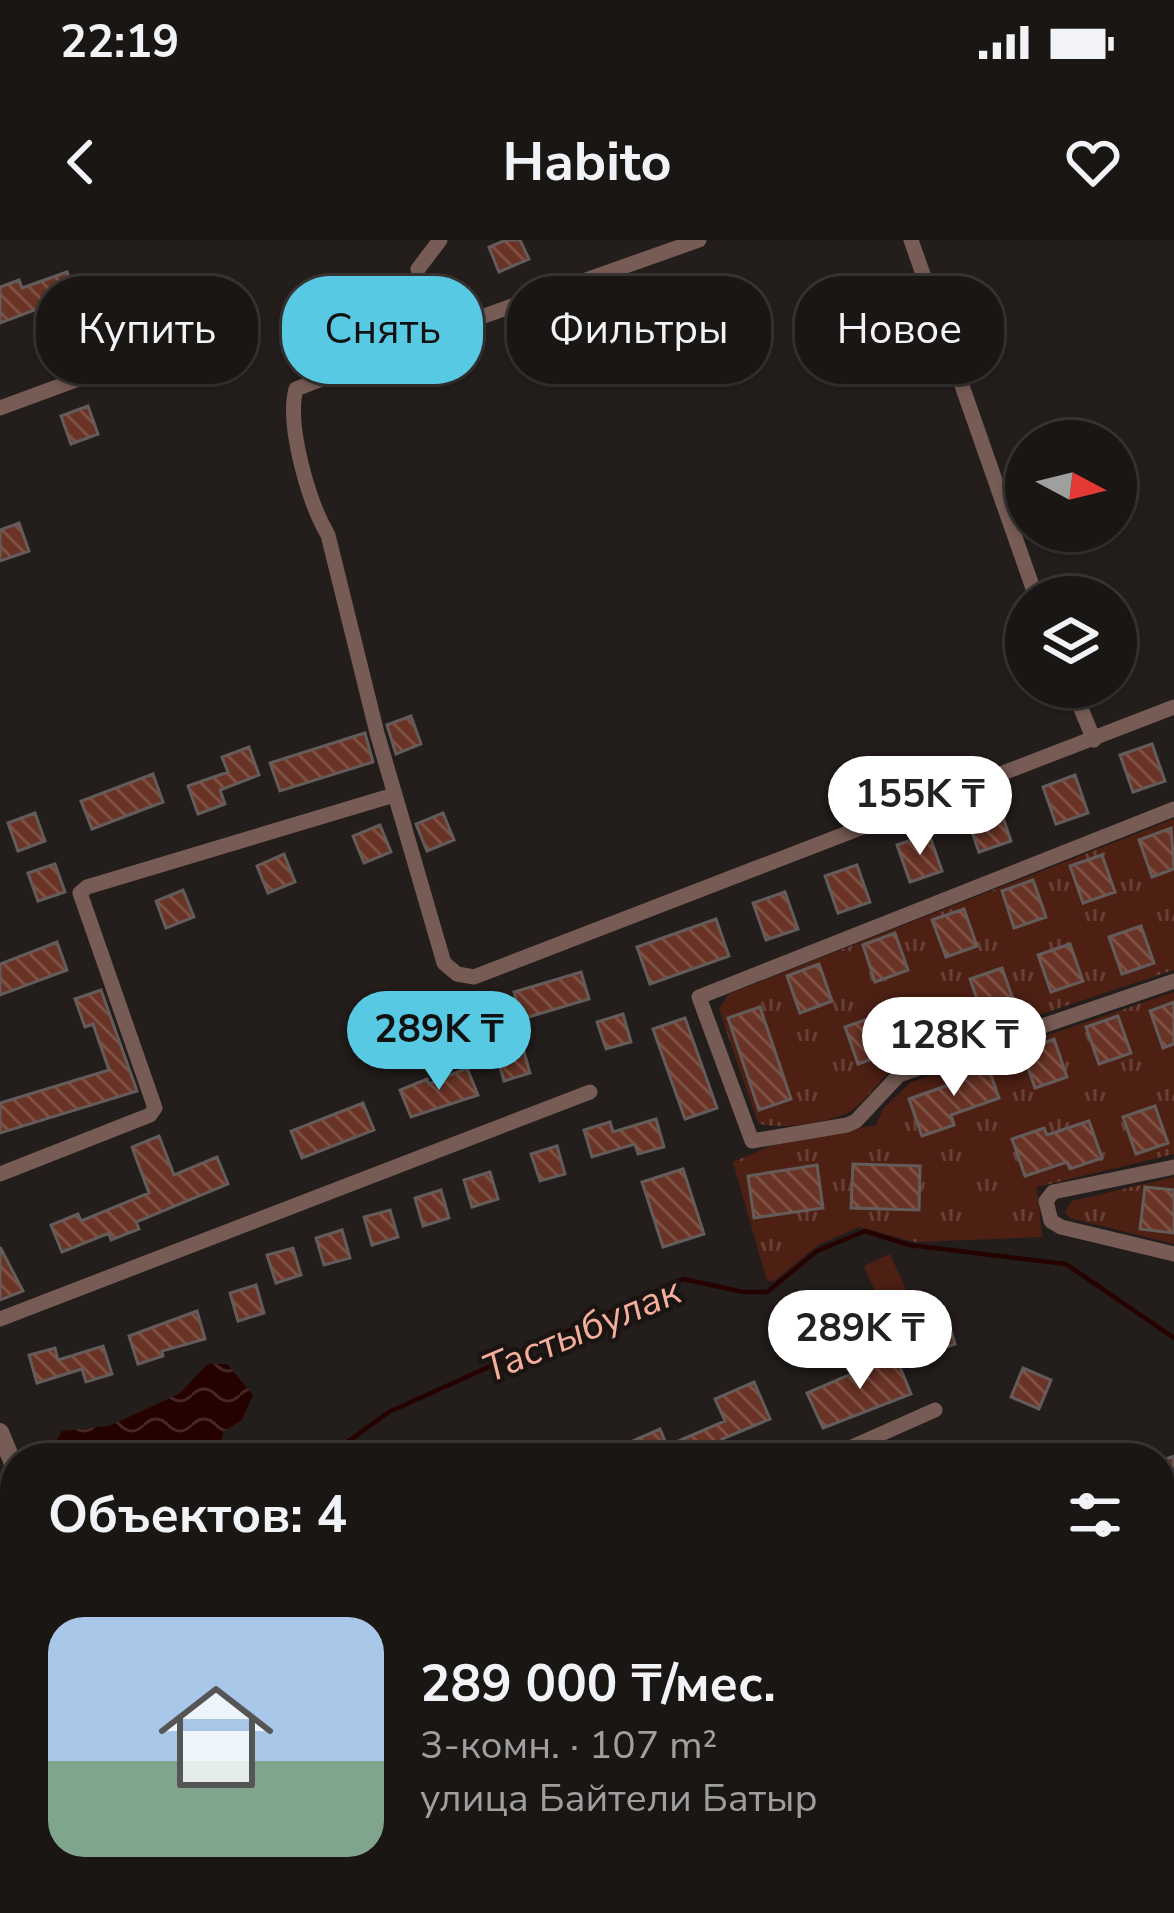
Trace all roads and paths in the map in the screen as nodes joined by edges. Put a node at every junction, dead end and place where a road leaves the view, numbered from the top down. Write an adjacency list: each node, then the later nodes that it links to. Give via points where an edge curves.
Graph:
1 (440, 240): 4 (street)
2 (699, 240): 11 (street, via 296,389 293,426)
3 (911, 240): 7 (street)
4 (418, 268)
5 (68, 384): 6 (street)
6 (0, 409)
7 (1029, 576)
8 (1174, 707): 10 (street)
9 (1081, 708): 10 (street)
10 (1094, 740): 11 (street, via 474,977 444,963)
11 (394, 794): 16 (street, via 80,893 155,1108)
12 (1174, 809): 13 (street, via 699,997 752,1141 847,1125 899,1075)
13 (1174, 981)
14 (590, 1092): 18 (street)
15 (1174, 1167): 17 (street, via 1053,1192 1046,1201 1061,1228)
16 (0, 1174)
17 (1174, 1254)
18 (0, 1319)
19 (934, 1410): 20 (street)
20 (860, 1443)

